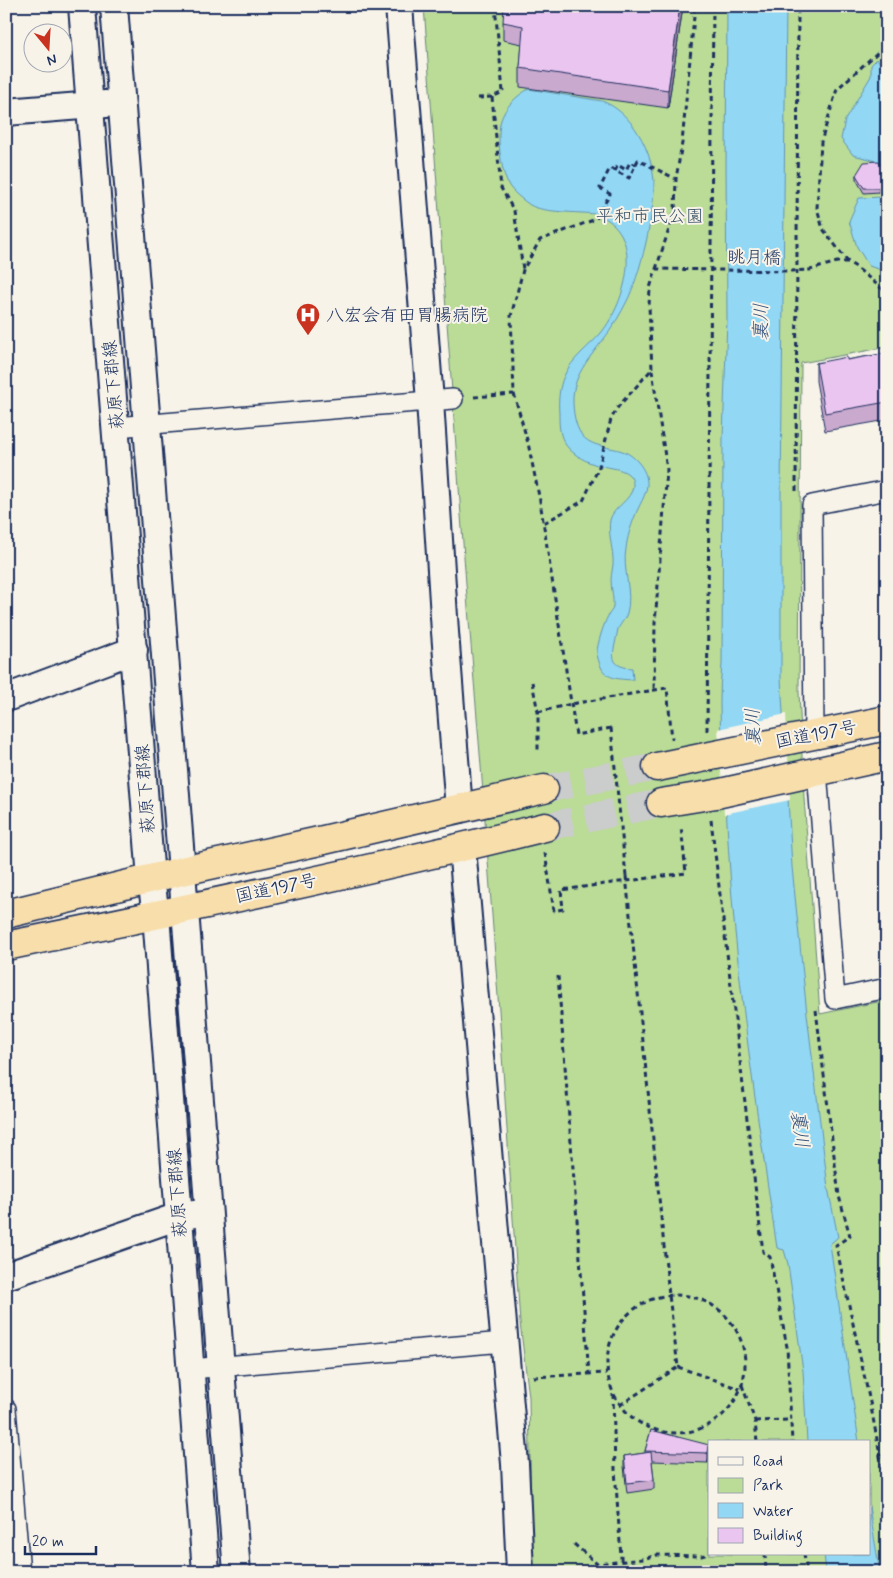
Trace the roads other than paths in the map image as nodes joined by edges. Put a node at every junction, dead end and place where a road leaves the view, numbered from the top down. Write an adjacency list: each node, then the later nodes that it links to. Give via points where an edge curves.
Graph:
1 (82, 6): 5 (main road, 萩原下郡線)
2 (114, 6): 4 (main road, 萩原下郡線)
3 (399, 6): 7 (main road)
4 (122, 103): 5 (main road); 8 (main road, 萩原下郡線)
5 (90, 105): 6 (main road); 9 (main road, 萩原下郡線)
6 (6, 112)
7 (442, 400): 8 (street); 19 (main road, via 445,632)
8 (147, 425): 9 (street); 23 (main road, 萩原下郡線)
9 (116, 427): 11 (main road, 萩原下郡線)
10 (887, 490): 14 (street, via 812,505)
11 (134, 650): 12 (main road); 24 (main road, 萩原下郡線)
12 (6, 698)
13 (887, 720): 14 (highway, 国道197号)
14 (802, 737): 16 (highway, 国道197号, via 710,746)
15 (887, 756): 17 (highway, 国道197号)
16 (658, 767)
17 (805, 774): 20 (highway, 国道197号, via 713,803); 29 (street, via 835,999)
18 (544, 789): 19 (highway, 国道197号)
19 (459, 809): 23 (highway, 国道197号)
20 (671, 812)
21 (545, 839): 22 (highway, 国道197号)
22 (462, 847): 25 (highway, 国道197号); 33 (main road)
23 (182, 871): 24 (highway, 国道197号); 25 (main road, 萩原下郡線)
24 (152, 879): 26 (highway, 国道197号); 27 (main road, 萩原下郡線)
25 (185, 908): 27 (highway, 国道197号); 30 (main road, 萩原下郡線)
26 (6, 914)
27 (156, 915): 28 (highway, 国道197号); 31 (main road, 萩原下郡線)
28 (6, 946)
29 (887, 988)
30 (209, 1213): 31 (main road); 34 (main road, 萩原下郡線)
31 (179, 1216): 32 (main road); 35 (main road, 萩原下郡線)
32 (6, 1276)
33 (504, 1342): 34 (street); 40 (main road, via 515,1464)
34 (220, 1366): 35 (street); 39 (main road, 萩原下郡線)
35 (191, 1369): 38 (main road, 萩原下郡線)
36 (6, 1410): 37 (street)
37 (20, 1572)
38 (206, 1572)
39 (236, 1572)
40 (520, 1572)

